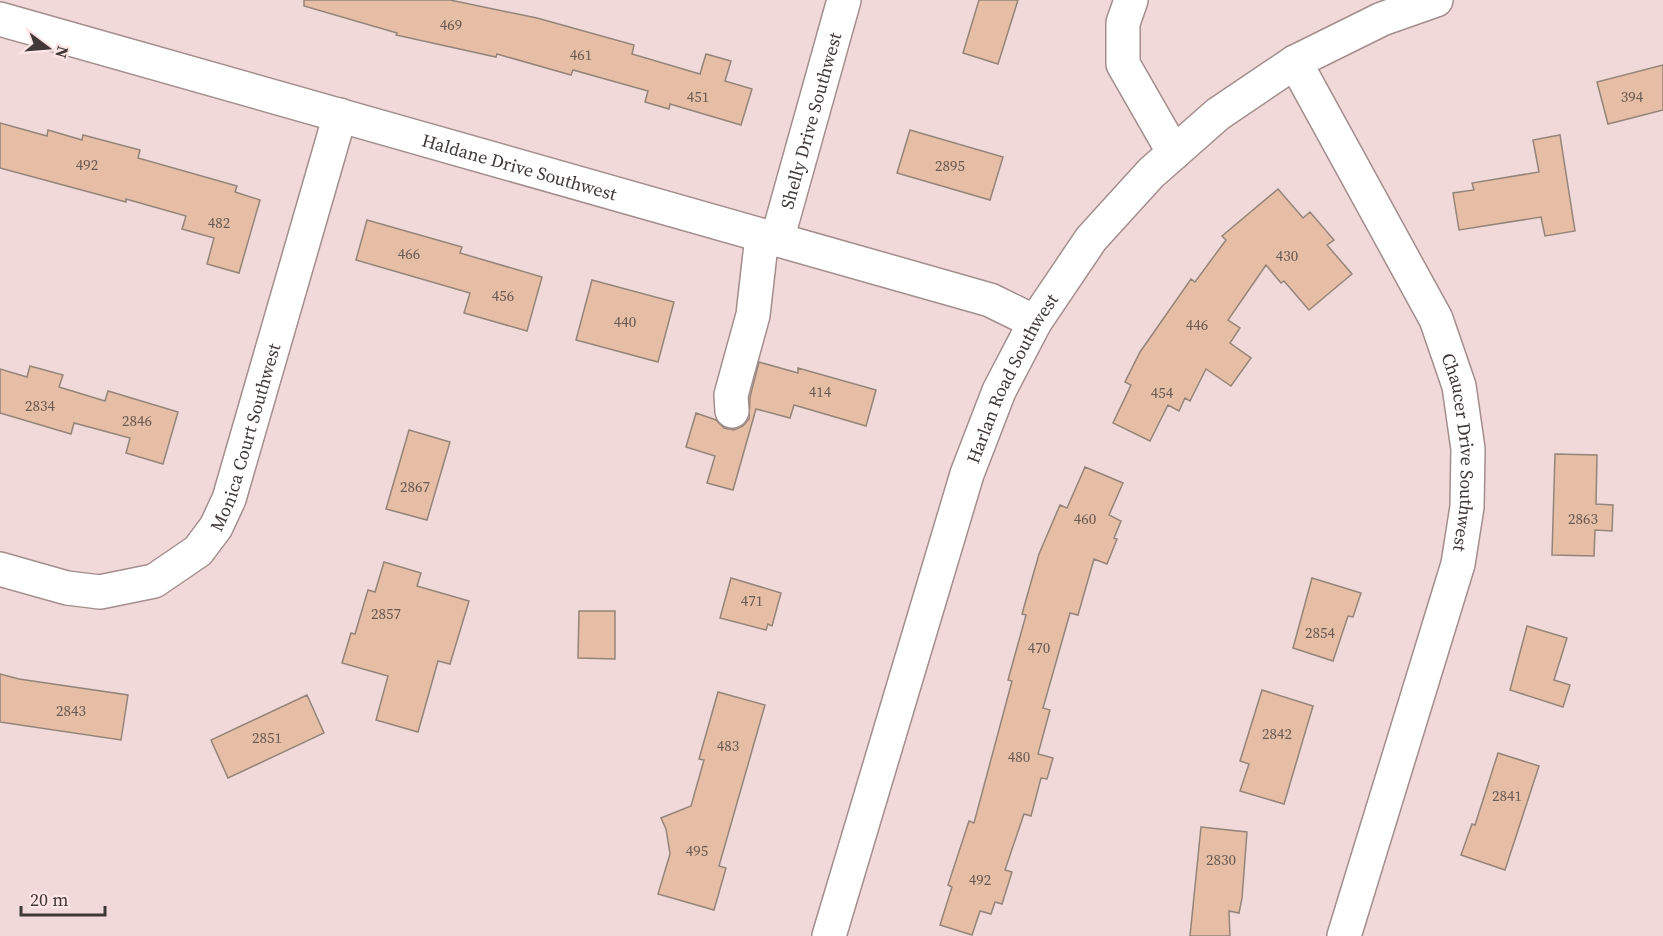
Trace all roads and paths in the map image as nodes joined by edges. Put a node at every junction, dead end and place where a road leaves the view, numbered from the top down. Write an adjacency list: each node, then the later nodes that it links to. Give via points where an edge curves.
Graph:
1 (844, 0): 8 (street, Shelly Drive Southwest)
2 (1131, 0): 7 (street, via 1124,23 1123,64)
3 (1436, 0): 5 (street, Harlan Road Southwest, via 1382,19)
4 (0, 19): 6 (street, Haldane Drive Southwest)
5 (1295, 62): 7 (street, Harlan Road Southwest, via 1218,114); 13 (street, Chaucer Drive Southwest, via 1436,319 1459,386 1468,449 1467,507 1458,564)
6 (340, 116): 8 (street, Haldane Drive Southwest); 11 (street, Monica Court Southwest, via 229,499 216,527 198,551 154,581 100,592 67,588)
7 (1174, 153): 9 (street, Harlan Road Southwest, via 1091,239)
8 (770, 238): 9 (street, Haldane Drive Southwest, via 990,300); 10 (street, Shelly Drive Southwest, via 731,395)
9 (1035, 322): 12 (street, Harlan Road Southwest, via 999,391 967,474)
10 (732, 411)
11 (0, 569)
12 (830, 936)
13 (1344, 936)

